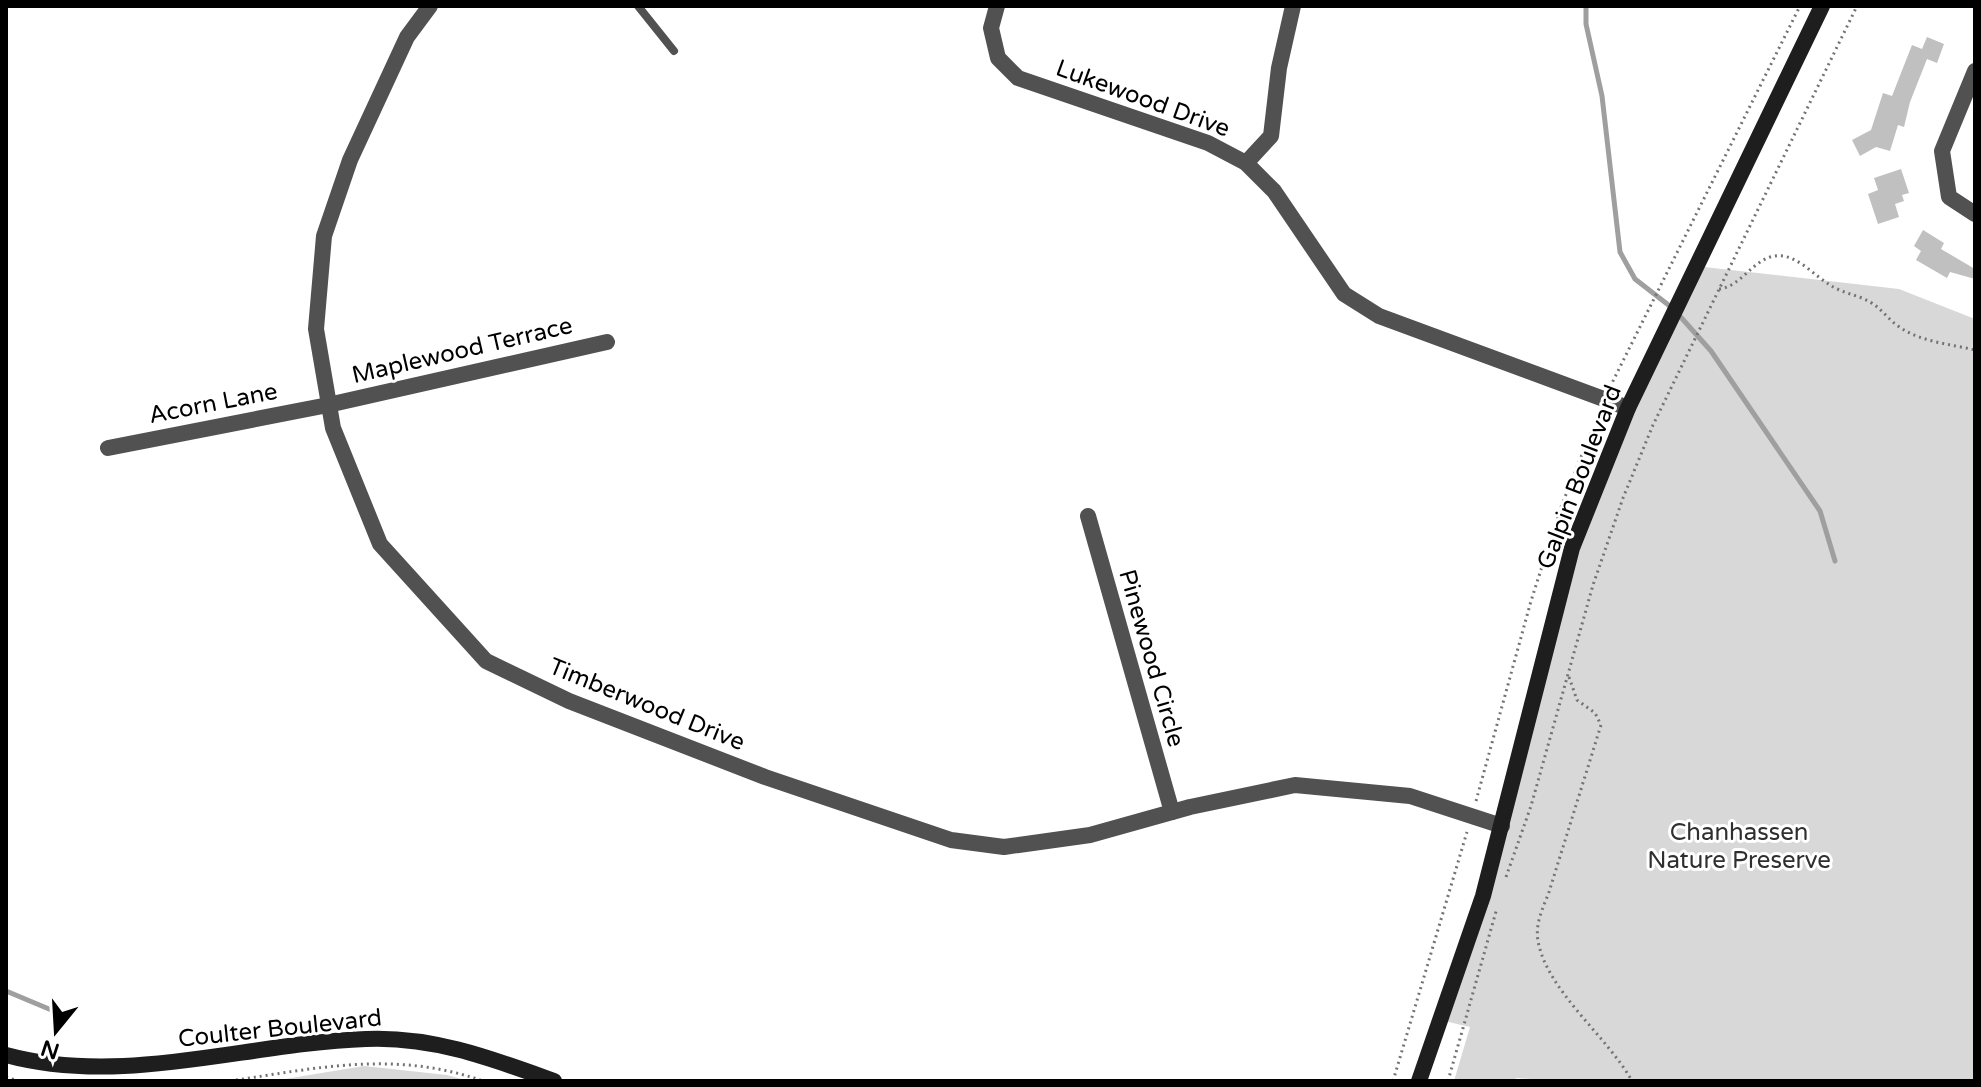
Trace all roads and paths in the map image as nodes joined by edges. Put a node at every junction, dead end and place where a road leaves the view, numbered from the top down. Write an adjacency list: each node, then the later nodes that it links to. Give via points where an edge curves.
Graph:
1 (638, 6): 7 (lane)
2 (997, 6): 9 (street, Lukewood Drive, via 991,28 998,58 1018,78 1208,143)
3 (1293, 6): 9 (street, via 1271,136)
4 (1822, 6): 15 (street, Galpin Boulevard)
5 (1857, 6): 11 (path)
6 (426, 7): 14 (street, Timberwood Drive, via 350,160 324,236 316,329)
7 (674, 51)
8 (1975, 71): 10 (street, via 1942,151 1949,197)
9 (1246, 163): 15 (street, Lukewood Drive, via 1274,191 1344,294 1379,316)
10 (1975, 214)
11 (1719, 289): 13 (path, via 1766,259 1782,256 1883,310 1916,336); 18 (path, via 1623,498)
12 (607, 342): 14 (street, Maplewood Terrace)
13 (1975, 350)
14 (328, 405): 16 (street, Acorn Lane); 19 (street, Timberwood Drive, via 380,544 486,661 569,701 765,777 951,840 1004,847 1090,835)
15 (1628, 408): 20 (street, Galpin Boulevard, via 1572,548)
16 (108, 448)
17 (1088, 516): 19 (street, Pinewood Circle)
18 (1568, 676): 21 (path); 31 (path, via 1577,700 1601,725 1539,916 1538,939 1565,996)
19 (1172, 812): 20 (street, Timberwood Drive, via 1295,785 1410,796)
20 (1502, 826): 29 (street, Galpin Boulevard)
21 (1503, 885)
22 (1499, 899): 30 (path)
23 (6, 1055): 28 (street, Coulter Boulevard, via 70,1069 119,1071 334,1042 395,1039 455,1048)
24 (6, 1077): 25 (path)
25 (18, 1081)
26 (230, 1081): 27 (path, via 383,1062 427,1066)
27 (483, 1081)
28 (554, 1081)
29 (1419, 1081)
30 (1448, 1081)
31 (1632, 1081)

